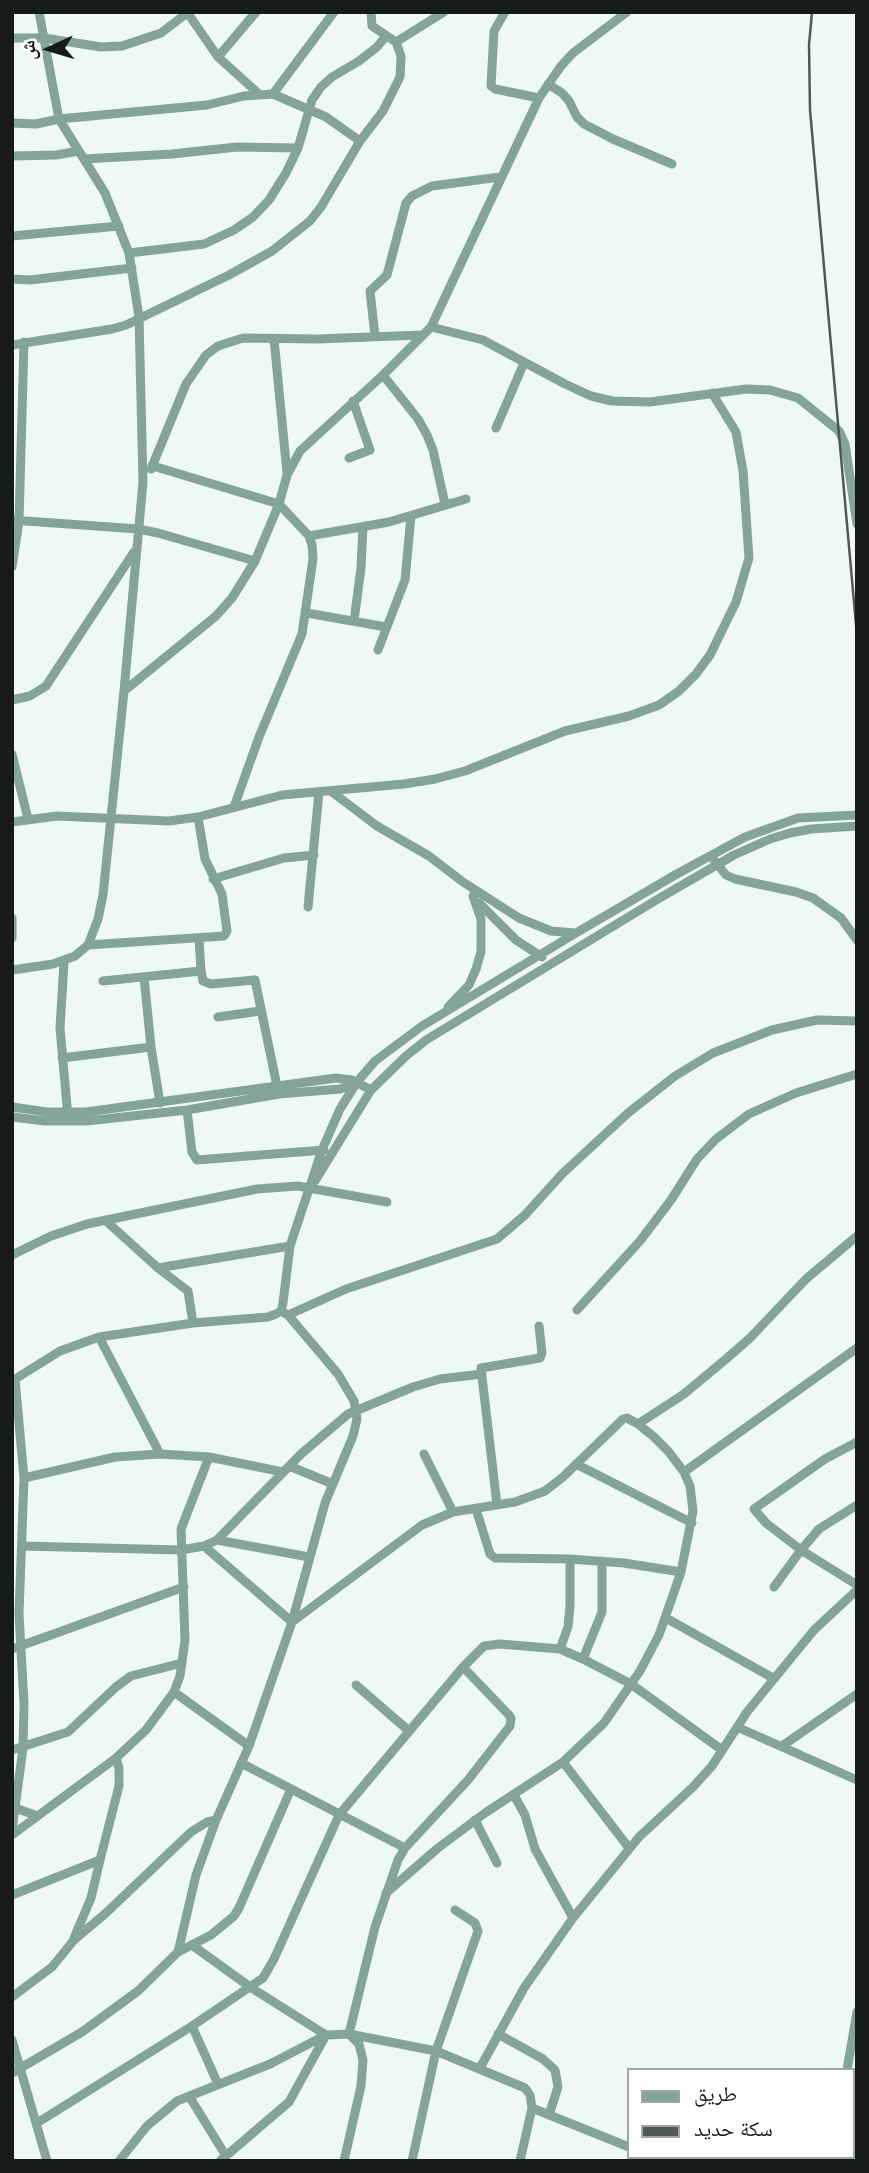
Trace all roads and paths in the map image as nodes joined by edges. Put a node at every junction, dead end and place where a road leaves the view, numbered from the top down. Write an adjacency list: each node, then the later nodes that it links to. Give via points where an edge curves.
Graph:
1 (39, 12): 11 (street)
2 (256, 12): 13 (street)
3 (334, 12): 16 (street)
4 (371, 12): 9 (street, via 372,26)
5 (444, 12): 12 (street)
6 (505, 12): 17 (street, via 494,30 491,86)
7 (627, 12): 14 (street, via 573,53)
8 (187, 13): 11 (street, via 161,33 122,46); 13 (street)
9 (386, 36): 12 (street); 18 (street, via 321,87)
10 (12, 38): 11 (street)
11 (44, 38): 19 (street)
12 (396, 42): 21 (street, via 400,77 383,111)
13 (218, 57): 15 (street)
14 (548, 84): 17 (street); 25 (street, via 562,93 584,124)
15 (259, 94): 16 (street); 19 (street, via 207,105)
16 (273, 94): 18 (street)
17 (539, 98): 26 (street)
18 (309, 110): 21 (street); 22 (street)
19 (60, 119): 20 (street); 23 (street)
20 (12, 123)
21 (360, 141): 32 (street, via 321,207 286,242)
22 (298, 148): 23 (street); 29 (street, via 269,200 234,230 204,244)
23 (82, 155): 24 (street); 27 (street)
24 (12, 156)
25 (672, 164)
26 (500, 177): 33 (street); 35 (street, via 432,186 406,203 387,275 370,291)
27 (119, 226): 28 (street); 29 (street)
28 (12, 236)
29 (129, 253): 30 (street)
30 (132, 268): 31 (street); 32 (street)
31 (12, 279)
32 (139, 317): 37 (street, via 113,329); 47 (street)
33 (431, 327): 34 (street); 39 (street, via 483,340)
34 (422, 335): 35 (street); 40 (street)
35 (375, 336): 36 (street)
36 (274, 339): 45 (street, via 233,340 206,355 180,398); 46 (street)
37 (24, 342): 38 (street); 52 (street)
38 (12, 345)
39 (524, 363): 41 (street, via 612,401 650,402); 43 (street)
40 (383, 375): 42 (street); 50 (street, via 427,435)
41 (712, 393): 53 (street, via 746,389 784,393 829,422 847,449); 68 (street, via 736,432 749,558 736,602 696,674 659,705 565,732 465,771)
42 (353, 401): 44 (street, via 370,450); 46 (street, via 300,451)
43 (496, 428)
44 (349, 458)
45 (153, 466): 47 (street); 49 (street)
46 (287, 475): 49 (street)
47 (143, 482): 55 (street)
48 (466, 499): 50 (street)
49 (279, 503): 56 (street); 58 (street)
50 (445, 504): 51 (street)
51 (411, 516): 54 (street); 62 (street, via 406,576)
52 (15, 521): 55 (street); 59 (street)
53 (857, 524)
54 (363, 527): 56 (street); 61 (street)
55 (138, 529): 57 (street); 58 (street)
56 (309, 536): 60 (street, via 313,559)
57 (135, 550): 64 (street); 65 (street, via 46,685 30,696)
58 (255, 561): 64 (street, via 216,616)
59 (12, 568)
60 (307, 613): 61 (street); 69 (street)
61 (354, 621): 62 (street)
62 (386, 627): 63 (street)
63 (378, 650)
64 (124, 691): 73 (street)
65 (12, 699)
66 (12, 754): 72 (street)
67 (319, 792): 68 (street); 69 (street); 76 (street)
68 (332, 792): 80 (street)
69 (234, 807): 71 (street)
70 (857, 815): 77 (street, via 781,823)
71 (198, 817): 73 (street); 79 (street)
72 (28, 819): 73 (street); 74 (street)
73 (110, 819): 88 (street, via 103,895)
74 (12, 822)
75 (857, 826): 78 (street, via 790,833)
76 (314, 855): 79 (street, via 284,858); 82 (street)
77 (711, 856): 78 (street); 84 (street)
78 (717, 864): 87 (street, via 735,880 813,898 841,918); 91 (street)
79 (213, 879): 86 (street, via 222,894 226,931 222,937)
80 (463, 882): 81 (street); 84 (street, via 537,927)
81 (473, 896): 89 (street, via 516,940); 97 (street, via 482,932 477,969 469,985)
82 (308, 907)
83 (12, 918): 85 (street)
84 (576, 933): 89 (street)
85 (12, 938)
86 (199, 938): 88 (street); 93 (street)
87 (857, 940)
88 (88, 946): 90 (street)
89 (540, 956): 91 (street); 97 (street)
90 (64, 962): 92 (street); 101 (street)
91 (552, 964): 105 (street, via 426,1040)
92 (12, 970)
93 (201, 971): 94 (street); 96 (street, via 206,983 255,980)
94 (144, 977): 95 (street); 100 (street)
95 (103, 981)
96 (260, 1011): 98 (street); 104 (street)
97 (440, 1016): 103 (street, via 384,1053)
98 (218, 1017)
99 (857, 1021): 121 (street, via 817,1020 772,1030 713,1053 628,1113 497,1239)
100 (151, 1047): 101 (street); 106 (street)
101 (62, 1058): 110 (street)
102 (857, 1074): 120 (street, via 749,1114 716,1139 640,1241)
103 (357, 1082): 104 (street, via 336,1078); 105 (street); 108 (street, via 340,1089); 111 (street)
104 (277, 1086): 106 (street)
105 (371, 1090): 112 (street)
106 (160, 1103): 110 (street)
107 (12, 1107): 110 (street)
108 (187, 1110): 110 (street); 111 (street, via 191,1152 197,1160)
109 (12, 1116): 110 (street)
110 (68, 1117)
111 (322, 1150): 112 (street); 113 (street)
112 (332, 1152): 113 (street)
113 (310, 1188): 114 (street); 115 (street, via 257,1189); 117 (street)
114 (387, 1202)
115 (105, 1220): 118 (street, via 51,1236); 119 (street)
116 (857, 1236): 129 (street, via 806,1279 726,1359)
117 (290, 1246): 119 (street); 121 (street)
118 (12, 1255)
119 (158, 1268): 122 (street, via 188,1291)
120 (577, 1310)
121 (285, 1313): 122 (street); 128 (street, via 338,1374)
122 (192, 1324): 124 (street)
123 (539, 1326): 126 (street, via 540,1358 482,1367)
124 (99, 1337): 127 (street, via 60,1351); 131 (street)
125 (857, 1348): 136 (street)
126 (482, 1374): 128 (street, via 440,1379); 139 (street)
127 (14, 1380): 137 (street)
128 (356, 1409): 135 (street); 138 (street, via 353,1436)
129 (638, 1424): 134 (street, via 621,1420); 136 (street)
130 (857, 1442): 149 (street, via 754,1509)
131 (160, 1454): 133 (street); 137 (street, via 115,1457)
132 (424, 1454): 142 (street)
133 (209, 1457): 135 (street); 148 (street, via 183,1521)
134 (576, 1464): 139 (street, via 545,1491); 143 (street)
135 (286, 1469): 138 (street); 145 (street)
136 (684, 1472): 143 (street, via 692,1500)
137 (24, 1478): 146 (street)
138 (332, 1484): 150 (street)
139 (497, 1505): 141 (street)
140 (857, 1505): 149 (street, via 813,1534)
141 (476, 1509): 142 (street); 151 (street, via 495,1558)
142 (453, 1513): 158 (street, via 422,1525)
143 (692, 1523): 153 (street)
144 (12, 1538): 146 (street)
145 (217, 1540): 147 (street); 150 (street)
146 (23, 1541): 148 (street); 159 (street)
147 (204, 1546): 148 (street); 158 (street)
148 (181, 1550): 154 (street)
149 (802, 1550): 155 (street); 156 (street)
150 (309, 1557): 158 (street)
151 (570, 1559): 152 (street); 160 (street, via 569,1616)
152 (602, 1561): 153 (street); 161 (street, via 602,1612)
153 (681, 1572): 157 (street)
154 (184, 1587): 159 (street); 162 (street)
155 (774, 1587)
156 (857, 1588): 164 (street)
157 (666, 1618): 164 (street); 165 (street)
158 (292, 1622): 171 (street)
159 (16, 1648): 173 (street, via 24,1704)
160 (560, 1649): 161 (street); 163 (street, via 490,1645 477,1651)
161 (583, 1659): 165 (street)
162 (182, 1663): 167 (street); 173 (street, via 131,1676 68,1731)
163 (463, 1667): 170 (street); 189 (street, via 509,1715 510,1726 452,1800)
164 (773, 1678): 169 (street)
165 (631, 1684): 175 (street); 177 (street, via 604,1723)
166 (356, 1685): 170 (street)
167 (174, 1692): 171 (street); 176 (street, via 146,1730)
168 (857, 1694): 172 (street)
169 (737, 1727): 172 (street); 175 (street)
170 (409, 1731): 183 (street)
171 (249, 1746): 178 (street)
172 (782, 1746): 179 (street)
173 (23, 1748): 174 (street); 182 (street)
174 (12, 1750)
175 (722, 1751): 188 (street, via 702,1778)
176 (116, 1758): 184 (street); 190 (street, via 119,1786)
177 (563, 1762): 181 (street); 188 (street)
178 (242, 1763): 180 (street); 185 (street)
179 (857, 1780)
180 (291, 1788): 183 (street); 197 (street, via 239,1908 221,1928)
181 (514, 1795): 186 (street); 195 (street, via 535,1849)
182 (15, 1808): 184 (street); 187 (street)
183 (339, 1815): 189 (street); 199 (street, via 269,1969)
184 (38, 1816): 187 (street)
185 (216, 1820): 196 (street, via 191,1832); 198 (street)
186 (475, 1820): 191 (street); 192 (street)
187 (12, 1833)
188 (629, 1848): 195 (street)
189 (405, 1849): 192 (street)
190 (100, 1860): 193 (street); 196 (street, via 92,1898)
191 (497, 1863)
192 (386, 1893): 203 (street)
193 (12, 1895)
194 (455, 1910): 207 (street, via 475,1923 478,1931)
195 (573, 1918): 204 (street)
196 (74, 1940): 200 (street, via 52,1967)
197 (192, 1945): 198 (street); 199 (street)
198 (177, 1952): 210 (street, via 117,2007)
199 (250, 1987): 202 (street); 205 (street)
200 (12, 1997)
201 (857, 2012): 209 (street)
202 (192, 2026): 211 (street); 215 (street)
203 (349, 2034): 205 (street); 207 (street); 220 (street, via 361,2048 363,2066)
204 (498, 2034): 208 (street); 214 (street, via 555,2070 558,2087)
205 (327, 2035): 211 (street); 217 (street, via 289,2102)
206 (12, 2040): 210 (street)
207 (436, 2051): 208 (street); 221 (street)
208 (480, 2068): 213 (street, via 526,2088)
209 (847, 2068)
210 (16, 2071): 215 (street)
211 (218, 2084): 212 (street)
212 (189, 2096): 217 (street); 219 (street, via 157,2117)
213 (532, 2108): 214 (street); 222 (street)
214 (549, 2115): 216 (street)
215 (37, 2123): 218 (street)
216 (628, 2147)
217 (223, 2159)
218 (47, 2161)
219 (119, 2161)
220 (344, 2161)
221 (412, 2161)
222 (520, 2161)

